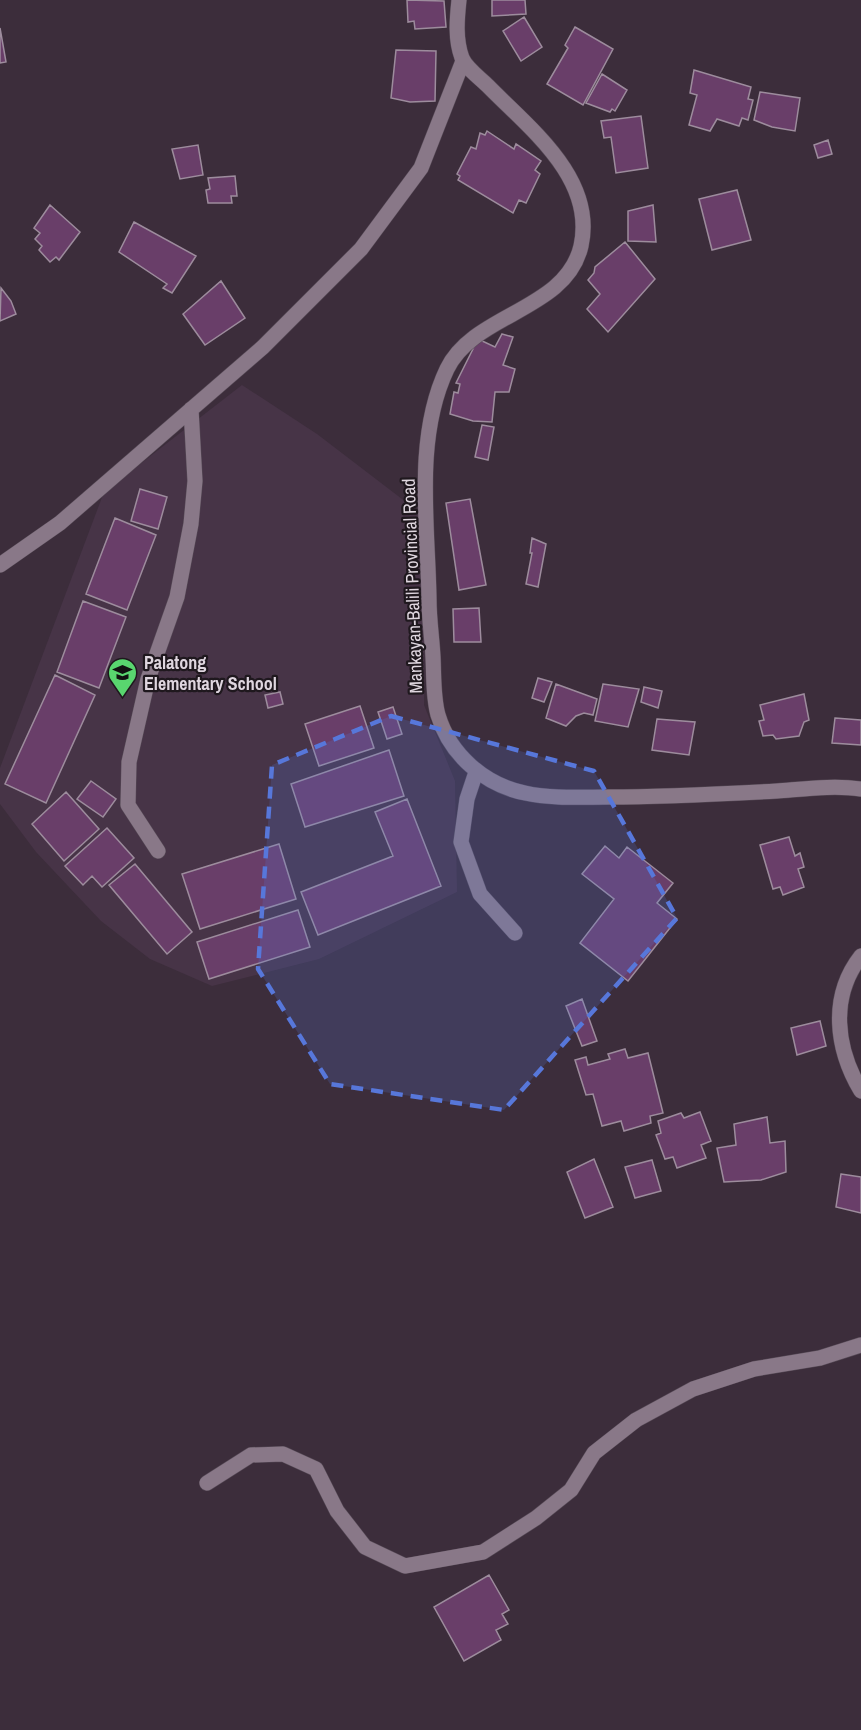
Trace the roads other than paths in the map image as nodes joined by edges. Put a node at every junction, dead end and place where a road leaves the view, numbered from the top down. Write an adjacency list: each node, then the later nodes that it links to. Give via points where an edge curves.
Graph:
1 (459, 0): 2 (street, via 456,27)
2 (463, 61): 3 (street, via 421,168 361,249 263,347); 5 (street, Mankayan-Balili Provincial Road, via 542,140 579,195 583,216 581,247 571,269 557,285 475,335 456,353 435,406 425,492 434,692 438,717 455,750)
3 (191, 409): 4 (street, via 60,523); 7 (street, via 195,481 191,524 177,597 148,679 129,762 128,805)
4 (0, 565)
5 (476, 772): 6 (street, Mankayan-Balili Provincial Road, via 524,793 569,797); 8 (street, via 467,799 461,842 480,894)
6 (861, 789)
7 (158, 851)
8 (515, 933)
9 (861, 956): 10 (street, via 844,987 840,1007 842,1052)
10 (861, 1091)
11 (861, 1345): 12 (street, via 820,1358 754,1369 683,1394 636,1420 594,1453 571,1490 483,1552 405,1566 365,1547 337,1511 316,1469 283,1454 251,1455)
12 (207, 1483)

